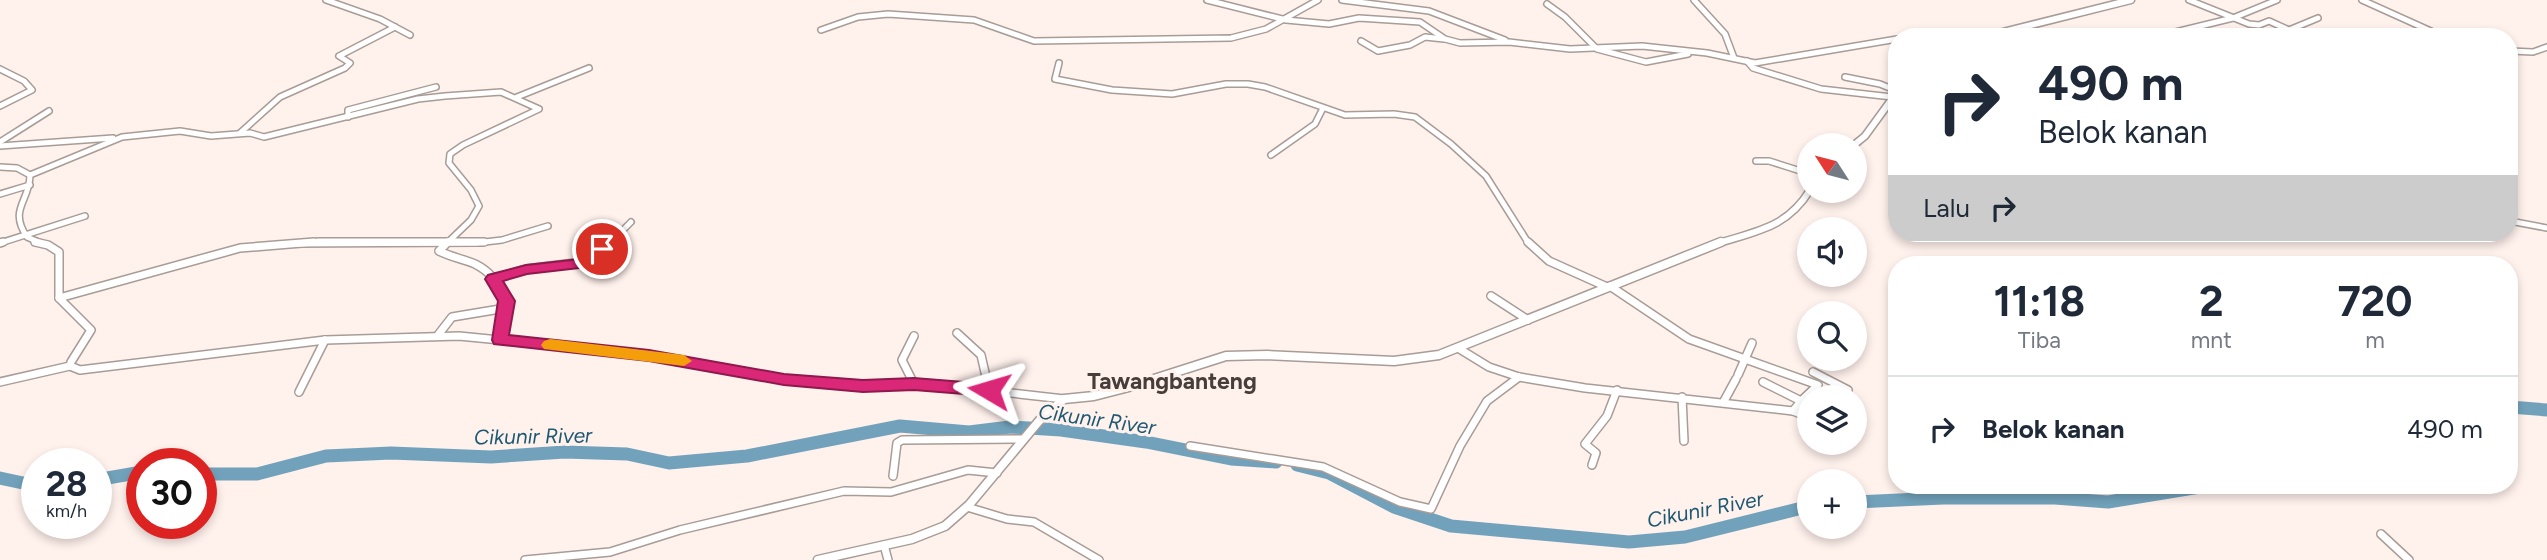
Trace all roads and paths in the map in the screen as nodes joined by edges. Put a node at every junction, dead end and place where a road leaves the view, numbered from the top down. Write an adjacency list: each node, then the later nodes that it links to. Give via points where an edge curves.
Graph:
1 (327, 0): 14 (street)
2 (1207, 0): 13 (street)
3 (1318, 0): 13 (street)
4 (1342, 0): 25 (street, via 1429,11)
5 (1694, 0): 30 (street, via 1725,33)
6 (2132, 0): 15 (street)
7 (2189, 0): 11 (street)
8 (2277, 0): 11 (street)
9 (2362, 0): 19 (street)
10 (1547, 4): 27 (street)
11 (2234, 18): 16 (street); 17 (street, via 2255,25 2269,21)
12 (2318, 18): 18 (street)
13 (1281, 19): 20 (street, via 1240,37 1106,42 1034,41 974,20 888,14 858,17); 22 (street, via 1329,24 1359,19 1420,22)
14 (395, 27): 21 (street); 45 (street, via 339,56 350,63 345,68 288,92)
15 (2019, 28)
16 (2183, 28)
17 (2285, 28)
18 (2296, 28)
19 (2424, 28)
20 (821, 30)
21 (410, 35)
22 (1445, 39): 23 (street, via 1425,37 1379,51); 25 (street, via 1469,44)
23 (1361, 41)
24 (1888, 41): 31 (street)
25 (1509, 42): 27 (street, via 1539,48)
26 (2547, 47): 28 (street)
27 (1597, 49): 29 (street, via 1642,46); 29 (street, via 1646,62)
28 (2518, 51)
29 (1700, 53): 30 (street)
30 (1734, 58): 31 (street)
31 (1747, 61): 38 (street, via 1753,68 1821,89)
32 (1059, 63): 42 (street, via 1055,79 1073,84 1172,94 1226,84 1248,85)
33 (589, 68): 39 (street)
34 (0, 69): 41 (street, via 32,90)
35 (1845, 77): 37 (street, via 1880,84)
36 (436, 87): 44 (street, via 348,110)
37 (1888, 91)
38 (1888, 96)
39 (517, 97): 44 (street, via 495,92 427,97); 64 (street, via 539,109 450,154 449,163 479,206 471,220)
40 (1888, 105): 46 (street)
41 (0, 106)
42 (1323, 108): 49 (street, via 1315,124); 66 (street, via 1351,117 1394,114 1420,120 1486,176 1541,256)
43 (49, 111): 48 (street)
44 (348, 117): 45 (street, via 264,137)
45 (239, 133): 47 (street, via 211,136 165,131)
46 (1867, 133)
47 (122, 137): 48 (street); 53 (street)
48 (0, 144)
49 (1271, 155)
50 (1756, 161): 52 (street)
51 (0, 167): 53 (street)
52 (1797, 170)
53 (30, 175): 54 (street)
54 (30, 185): 55 (street); 62 (street, via 17,218)
55 (0, 194)
56 (1802, 203): 66 (street, via 1780,223 1703,248)
57 (85, 216): 62 (street)
58 (631, 222): 65 (street, via 591,261 526,269)
59 (2518, 223): 61 (street)
60 (548, 226): 64 (street, via 502,240)
61 (2547, 228)
62 (24, 235): 63 (street); 68 (street, via 32,243 58,249)
63 (0, 243)
64 (444, 243): 65 (street, via 440,253 480,267); 68 (street, via 314,242 240,248)
65 (493, 279): 69 (street)
66 (1609, 287): 70 (street); 78 (street, via 1682,335)
67 (1491, 296): 70 (street)
68 (59, 298): 79 (street, via 91,330)
69 (506, 308): 72 (street, via 452,317); 75 (street)
70 (1528, 320): 77 (street)
71 (957, 333): 88 (street, via 981,355)
72 (438, 336): 74 (street); 75 (street)
73 (914, 336): 85 (street, via 900,361)
74 (325, 340): 79 (street, via 86,370); 90 (street)
75 (500, 340): 85 (street, via 649,355 784,379 863,386)
76 (1752, 343): 78 (street)
77 (1458, 348): 81 (street, via 1489,367); 92 (street, via 1394,361 1226,356 1129,387)
78 (1745, 360): 82 (street); 94 (street)
79 (71, 366): 83 (street)
80 (1812, 372): 82 (street); 87 (street)
81 (1519, 377): 89 (street); 100 (street, via 1487,401 1431,509 1407,504 1312,464)
82 (1807, 380): 86 (street)
83 (0, 382)
84 (1763, 383): 93 (street)
85 (914, 384): 88 (street)
86 (1814, 385)
87 (1838, 385)
88 (989, 390): 92 (street)
89 (1617, 390): 91 (street); 101 (street, via 1607,416 1585,444 1596,453)
90 (299, 392)
91 (1682, 397): 94 (street); 99 (street)
92 (1064, 399): 98 (street)
93 (1797, 399)
94 (1724, 401): 96 (street)
95 (1797, 406): 96 (street)
96 (1793, 411): 97 (street)
97 (1797, 413)
98 (1025, 436): 102 (street); 103 (street, via 904,439 897,443)
99 (1685, 441)
100 (1190, 446)
101 (1592, 465)
102 (997, 473): 104 (street); 107 (street, via 968,470 891,492 844,491 680,530 610,552)
103 (893, 476)
104 (967, 507): 106 (street, via 945,526); 110 (street, via 1034,522)
105 (2381, 534): 111 (street)
106 (884, 545): 108 (street); 109 (street)
107 (525, 560)
108 (817, 560)
109 (888, 560)
110 (1099, 560)
111 (2409, 560)

